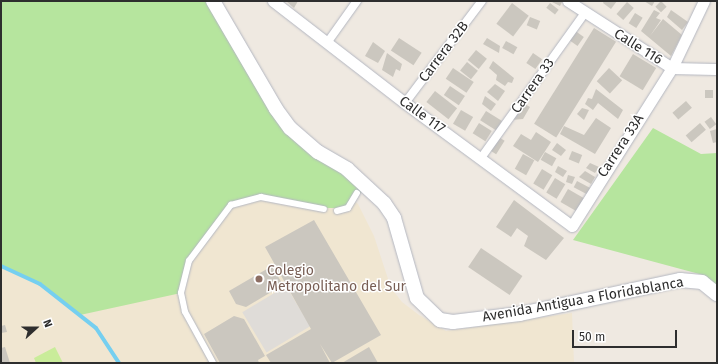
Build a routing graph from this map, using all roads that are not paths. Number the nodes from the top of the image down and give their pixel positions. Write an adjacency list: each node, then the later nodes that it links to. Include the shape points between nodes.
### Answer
1 (213, 1): 17 (street, Avenida Antigua a Floridablanca, via 276,109 290,128 318,152 362,181 384,203 394,218 416,298 440,320 454,322 520,314 680,280 702,282)
2 (273, 1): 8 (street, Calle 117)
3 (357, 1): 8 (street)
4 (482, 1): 11 (street, Carrera 32B)
5 (568, 1): 7 (street, Calle 116)
6 (704, 1): 9 (street)
7 (584, 14): 9 (street, Calle 116); 12 (street, Carrera 33)
8 (327, 43): 11 (street, Calle 117)
9 (672, 68): 10 (street, Calle 116); 16 (street, Carrera 33A)
10 (717, 69)
11 (405, 103): 12 (street, Calle 117)
12 (481, 158): 16 (street, Calle 117)
13 (357, 193): 15 (lane, via 348,208)
14 (324, 209): 18 (lane, via 260,197 231,205 192,256 181,293 182,299 185,312)
15 (337, 211)
16 (572, 226)
17 (717, 294)
18 (213, 363)

